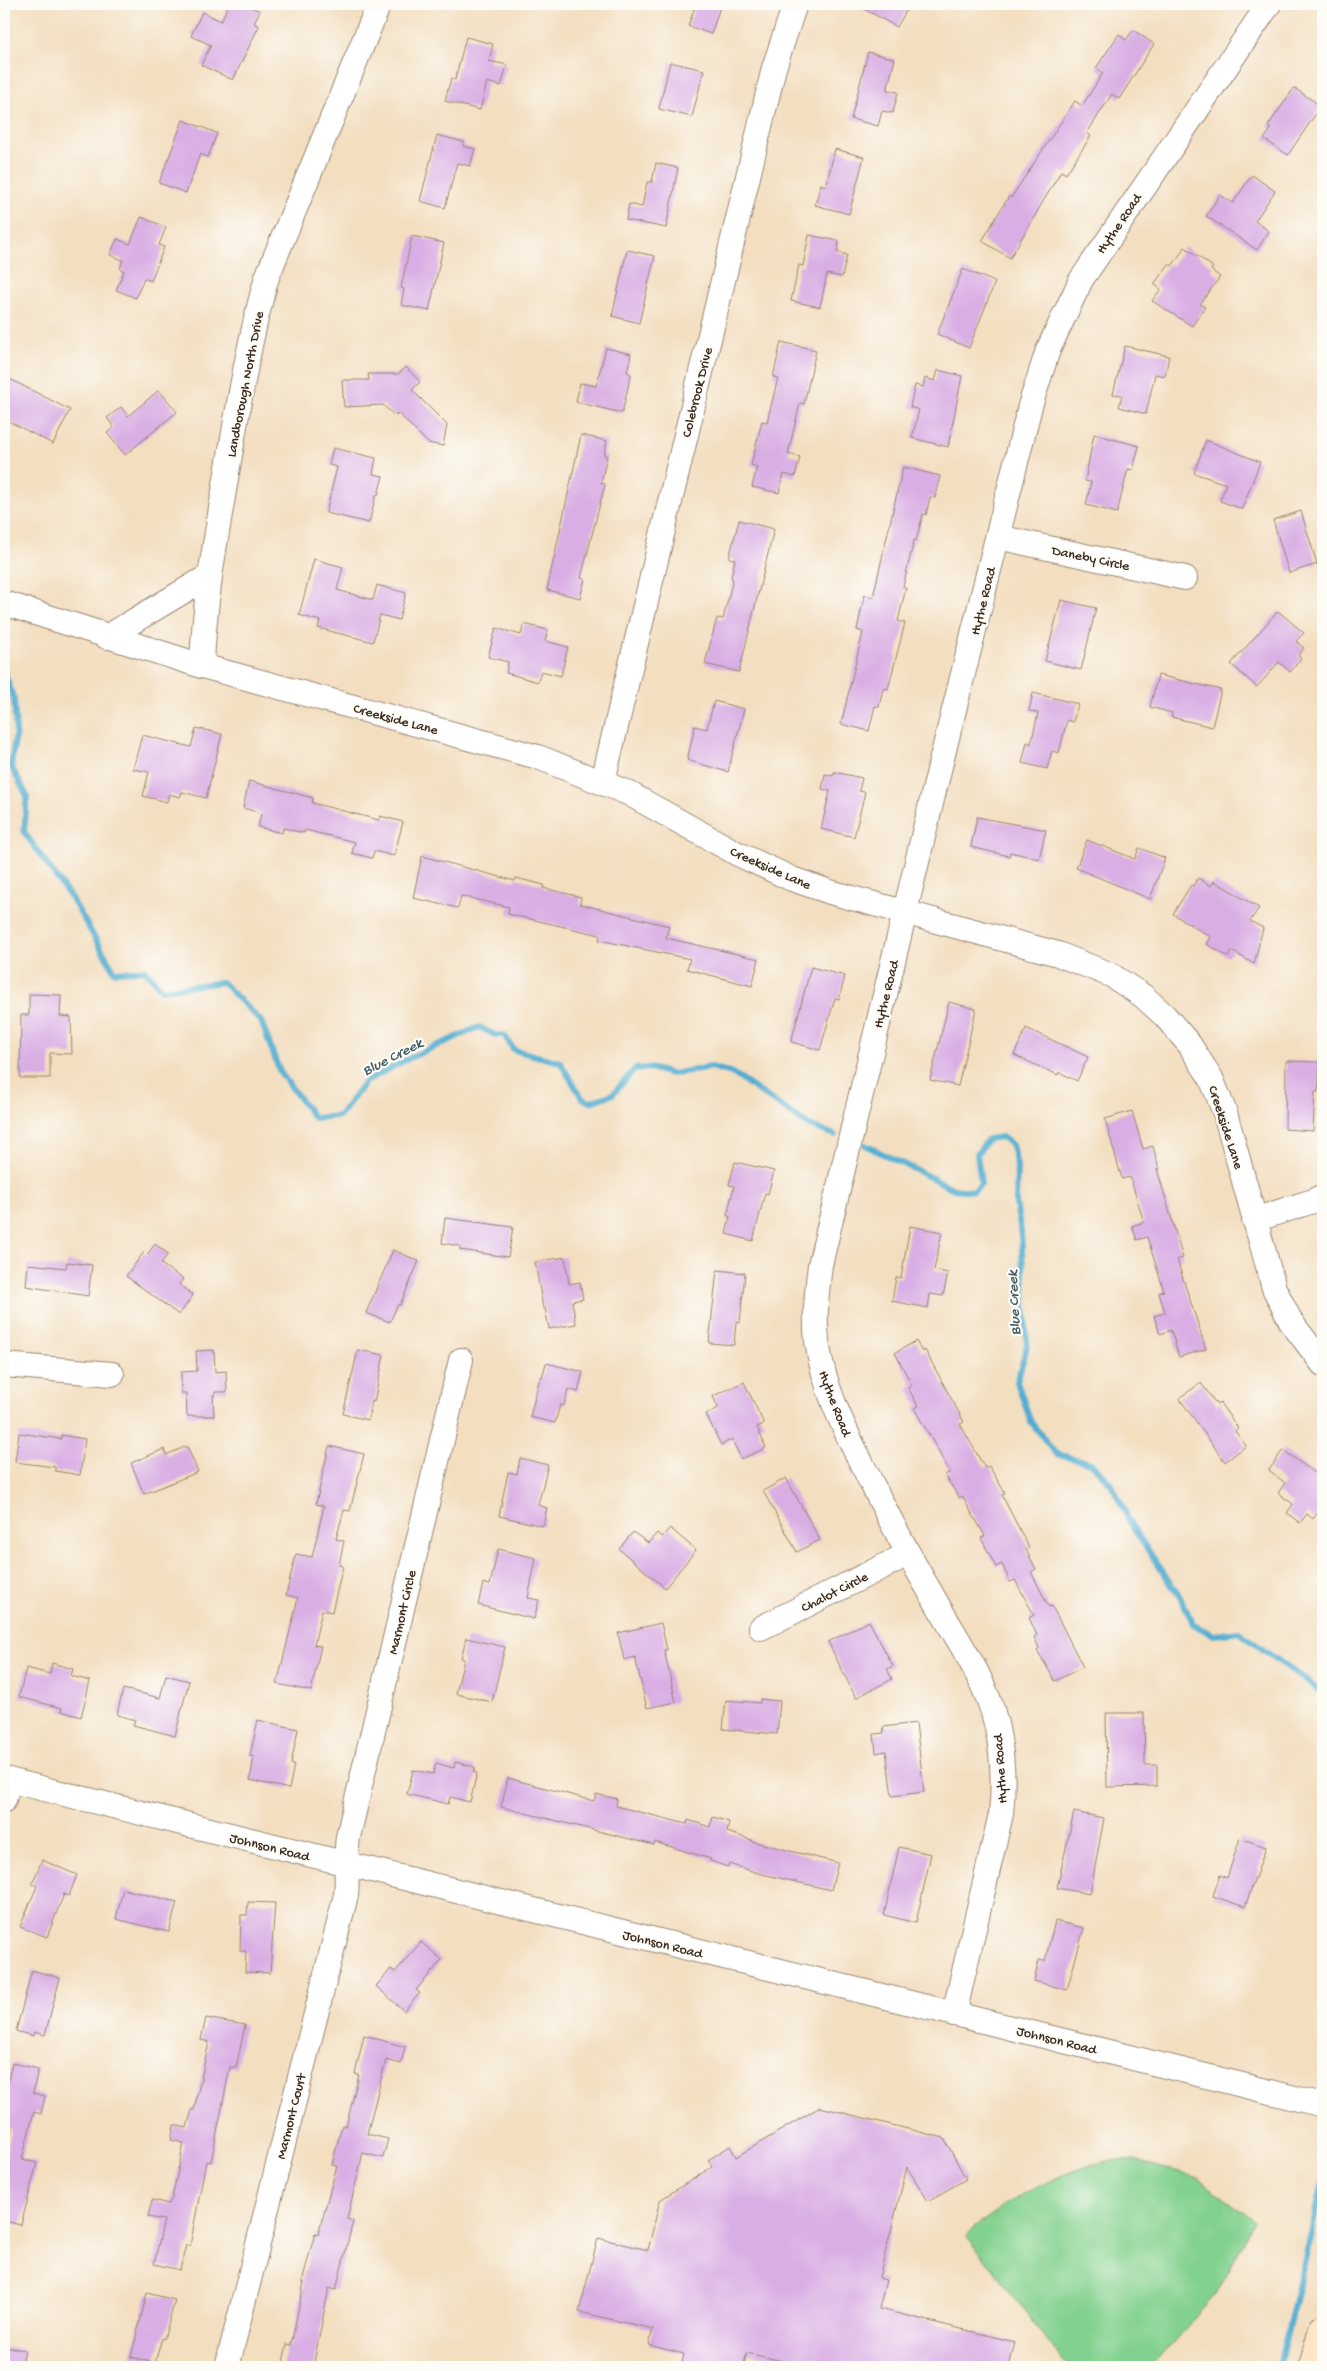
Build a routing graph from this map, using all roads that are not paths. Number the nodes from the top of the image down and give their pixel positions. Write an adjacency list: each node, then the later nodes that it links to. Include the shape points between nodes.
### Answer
1 (379, 4): 5 (street, Landborough North Drive, via 267,277 253,324)
2 (794, 4): 10 (street, Colebrook Drive, via 774,68)
3 (1269, 4): 4 (street, Hythe Road, via 1102,246 1072,297 1048,350 1036,387)
4 (998, 537): 6 (street, Daneby Circle); 11 (street, Hythe Road)
5 (209, 576): 8 (street); 9 (street, Landborough North Drive)
6 (1185, 578)
7 (4, 603): 8 (street, Creekside Lane)
8 (107, 637): 9 (street, Creekside Lane)
9 (202, 666): 10 (street, Creekside Lane, via 518,751)
10 (603, 781): 11 (street, Creekside Lane, via 774,871)
11 (905, 912): 13 (street, Creekside Lane, via 1084,962 1111,975 1151,1003 1184,1037 1215,1086); 18 (street, Hythe Road, via 825,1241 816,1315 822,1365 837,1412)
12 (1323, 1196): 13 (street)
13 (1254, 1220): 15 (street, Creekside Lane, via 1268,1269 1286,1314)
14 (461, 1360): 21 (street, Marmont Circle, via 348,1838)
15 (1323, 1364)
16 (4, 1365): 17 (street)
17 (112, 1374)
18 (908, 1554): 19 (street, Chalot Circle); 22 (street, Hythe Road, via 978,1674 990,1705 1001,1755 1002,1804 998,1833)
19 (761, 1628)
20 (5, 1786): 21 (street, Johnson Road)
21 (345, 1864): 22 (street, Johnson Road); 25 (street, Marmont Court, via 346,1895)
22 (954, 2014): 23 (street, Johnson Road)
23 (1323, 2105)
24 (1323, 2329): 26 (main road)
25 (227, 2367)
26 (1313, 2367)

